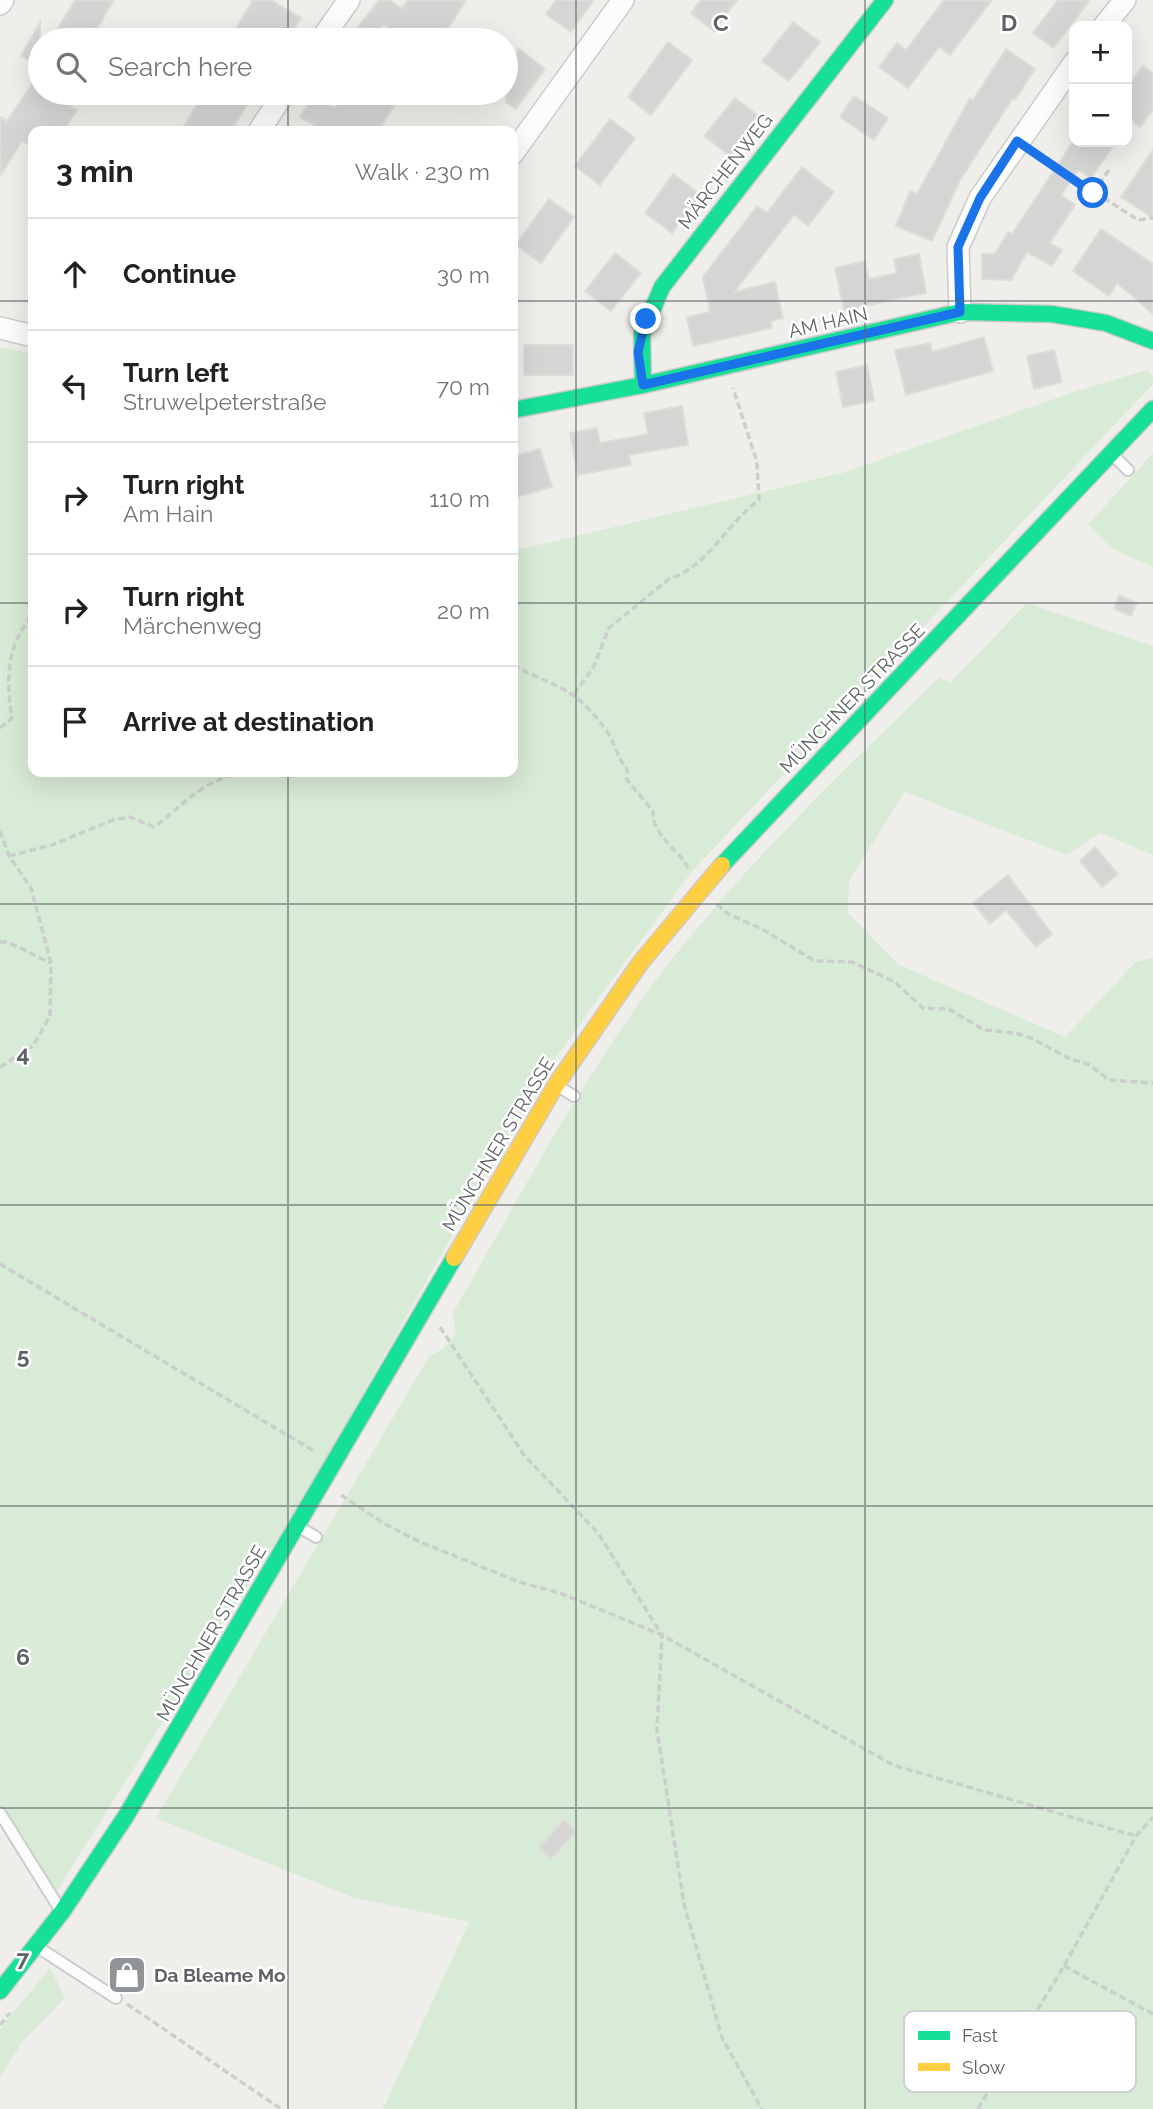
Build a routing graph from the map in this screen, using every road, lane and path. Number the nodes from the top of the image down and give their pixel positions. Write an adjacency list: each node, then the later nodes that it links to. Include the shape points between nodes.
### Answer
1 (349, 0): 6 (street)
2 (623, 0): 11 (street)
3 (885, 0): 20 (main road, MÄRCHENWEG, via 662,287 646,319 638,352)
4 (1125, 0): 5 (street)
5 (1108, 21)
6 (329, 28)
7 (1069, 70): 10 (street)
8 (276, 105): 9 (street)
9 (262, 126)
10 (1017, 141): 13 (path); 15 (street, via 980,198 958,247)
11 (518, 146)
12 (1111, 167): 13 (path)
13 (1093, 193): 14 (path, via 1138,220)
14 (1153, 218)
15 (960, 312): 18 (main road, AM HAIN, via 1052,314 1106,323); 19 (main road, AM HAIN)
16 (0, 328): 17 (street)
17 (28, 335)
18 (1153, 341)
19 (728, 366): 20 (main road, AM HAIN); 27 (path, via 757,462 759,500 706,554 609,628 593,668)
20 (643, 385): 21 (main road, AM HAIN)
21 (518, 409)
22 (1149, 414): 23 (main road, MÜNCHNER STRASSE)
23 (1112, 454): 24 (lane); 32 (main road, MÜNCHNER STRASSE)
24 (1128, 470)
25 (28, 624): 28 (path, via 13,647 8,689 12,718)
26 (518, 667): 27 (path)
27 (574, 694): 32 (path, via 608,734 627,769 627,780 653,811 666,844 685,860)
28 (0, 728)
29 (226, 777): 31 (path, via 201,788 154,827 130,817 113,820 52,845)
30 (0, 831): 31 (path)
31 (9, 856): 34 (path, via 31,888)
32 (699, 890): 36 (path, via 728,914 815,961 852,962 895,982 923,1008 949,1009 984,1030 1031,1038 1090,1065 1109,1080); 37 (main road, MÜNCHNER STRASSE)
33 (0, 942): 34 (path, via 14,944)
34 (51, 964): 35 (path, via 50,1016 33,1046)
35 (0, 1067)
36 (1153, 1083)
37 (556, 1085): 38 (lane); 47 (main road, MÜNCHNER STRASSE)
38 (574, 1096)
39 (0, 1264): 43 (path)
40 (439, 1326): 42 (path)
41 (443, 1332): 49 (path, via 524,1455 598,1533)
42 (432, 1337)
43 (323, 1456)
44 (348, 1484): 45 (path)
45 (341, 1495): 46 (path); 49 (path, via 418,1541)
46 (335, 1506)
47 (297, 1526): 48 (lane); 53 (main road, MÜNCHNER STRASSE, via 134,1804)
48 (316, 1537)
49 (662, 1635): 52 (path, via 893,1765); 64 (path, via 657,1730 684,1904 722,2038)
50 (0, 1812): 53 (lane)
51 (1153, 1817): 52 (path)
52 (1136, 1836): 55 (path)
53 (62, 1912): 54 (main road, MÜNCHNER STRASSE)
54 (36, 1946): 56 (main road, MÜNCHNER STRASSE); 57 (lane)
55 (1064, 1966): 59 (path); 60 (path)
56 (0, 1991)
57 (116, 1998): 63 (path)
58 (13, 2008): 61 (path)
59 (1037, 2011)
60 (1153, 2014)
61 (0, 2025)
62 (988, 2092): 65 (path)
63 (281, 2109)
64 (762, 2109)
65 (978, 2109)

